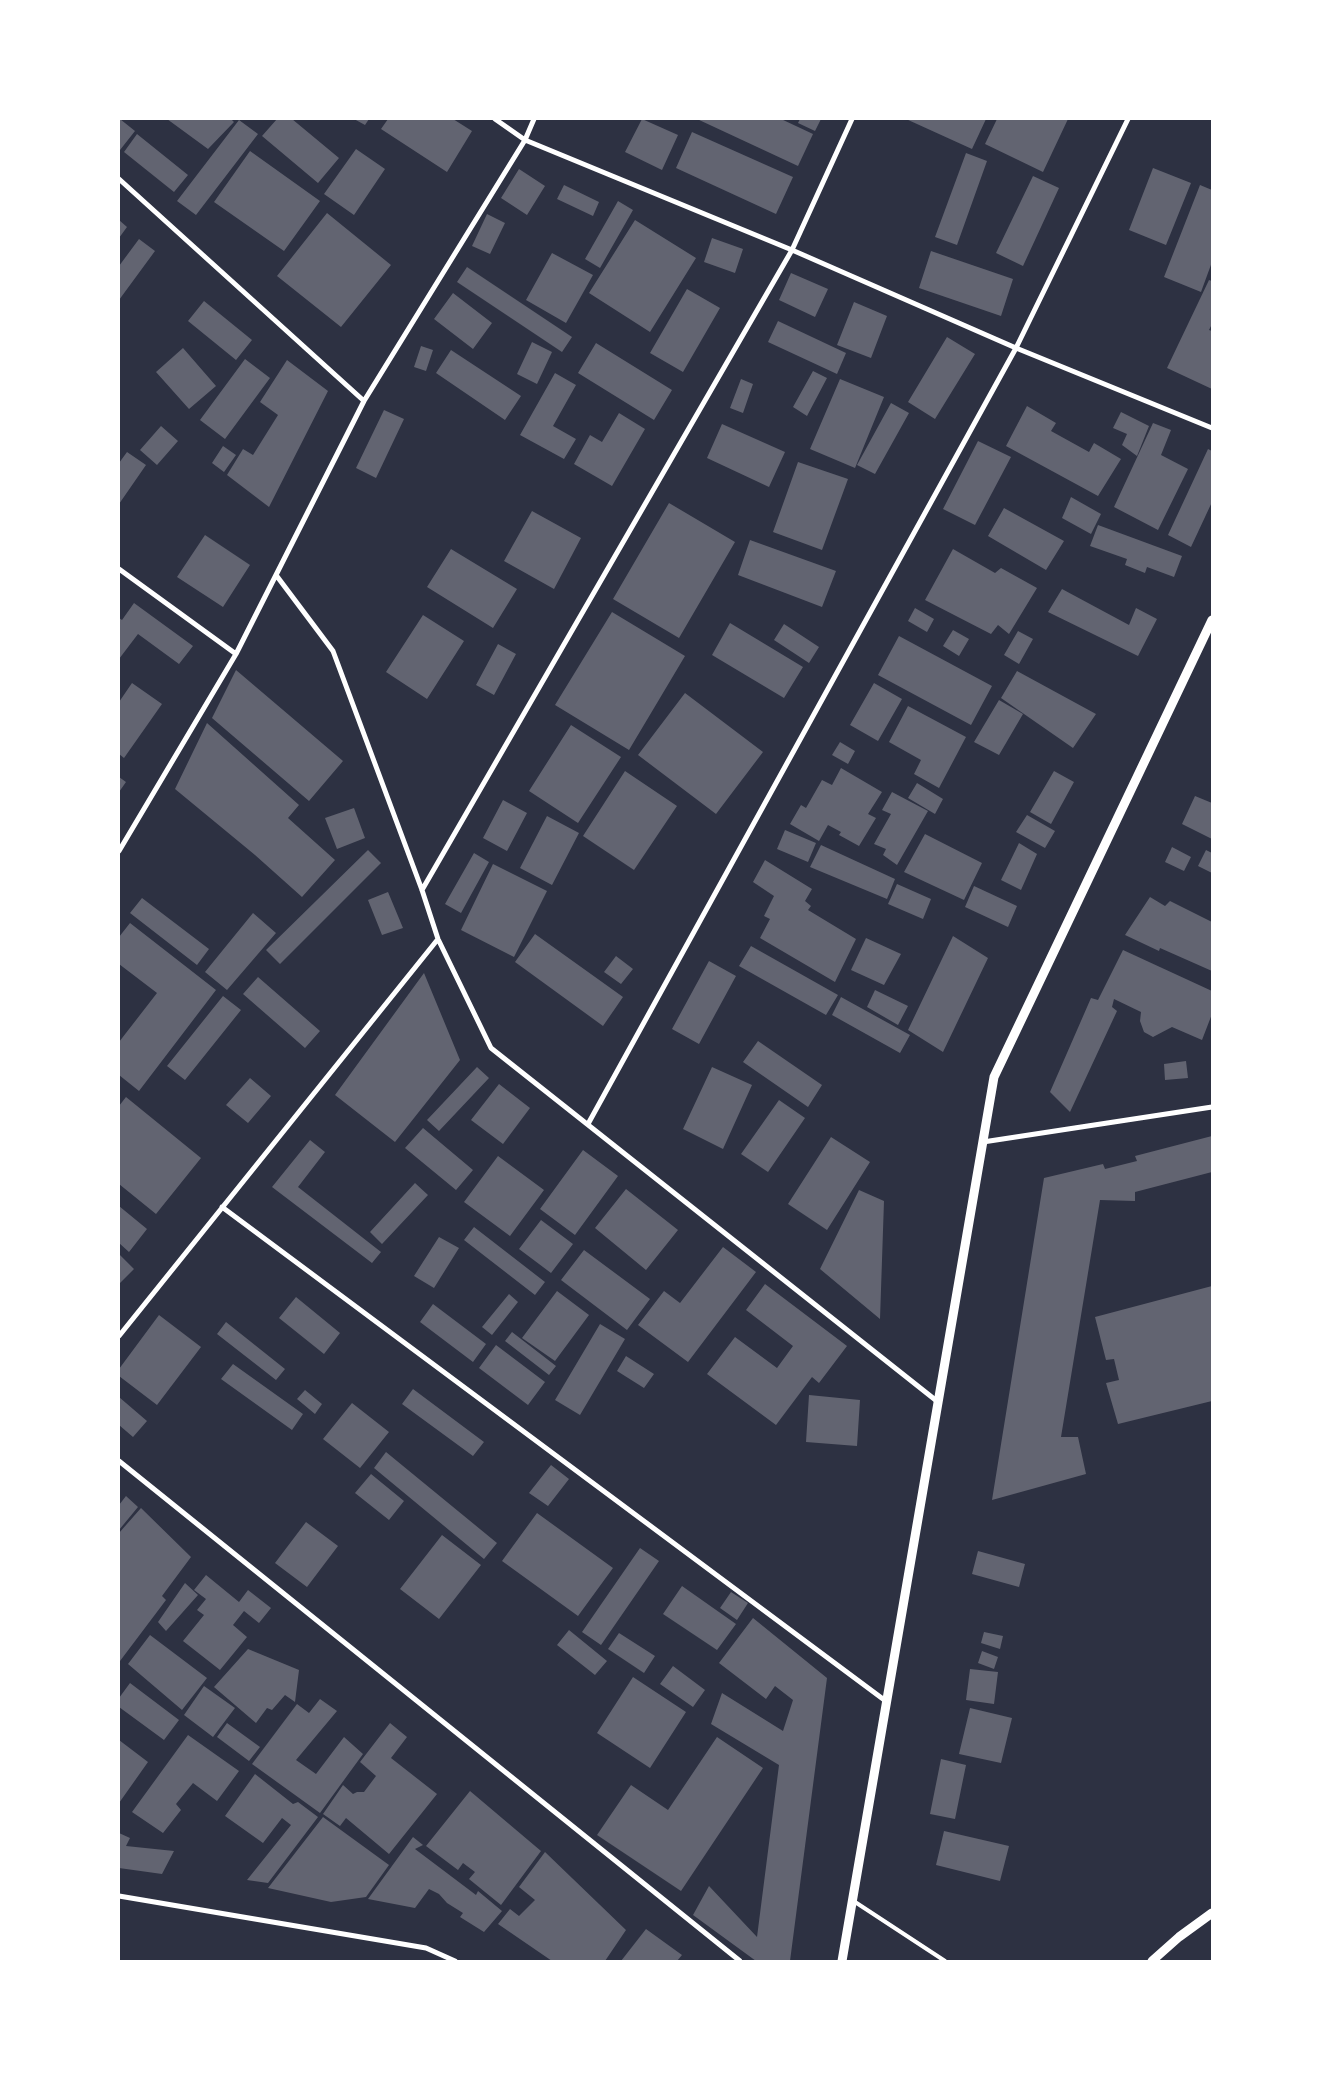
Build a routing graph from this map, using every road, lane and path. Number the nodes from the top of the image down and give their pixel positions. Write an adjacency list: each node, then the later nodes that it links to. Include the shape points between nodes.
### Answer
1 (495, 119): 5 (street)
2 (534, 119): 5 (street)
3 (852, 119): 7 (street)
4 (1128, 119): 8 (street)
5 (525, 140): 7 (street); 9 (street)
6 (119, 179): 9 (street)
7 (792, 250): 8 (street); 16 (street)
8 (1016, 348): 10 (street); 19 (street)
9 (364, 401): 12 (street)
10 (1212, 428)
11 (119, 569): 14 (street)
12 (276, 575): 14 (street); 16 (street, via 333,651)
13 (1212, 620): 20 (street, via 994,1077)
14 (236, 654): 15 (street)
15 (119, 851)
16 (422, 890): 17 (street)
17 (438, 939): 19 (street, via 491,1048); 21 (street)
18 (1212, 1108): 20 (street)
19 (588, 1124): 23 (street)
20 (983, 1142): 23 (street)
21 (222, 1207): 22 (street); 25 (street)
22 (119, 1336)
23 (938, 1402): 25 (street)
24 (119, 1461): 30 (street)
25 (887, 1702): 27 (street)
26 (119, 1896): 29 (street, via 426,1948)
27 (852, 1900): 31 (street); 32 (lane)
28 (1212, 1913): 33 (street)
29 (455, 1961)
30 (740, 1961)
31 (842, 1961)
32 (945, 1961)
33 (1152, 1961)

